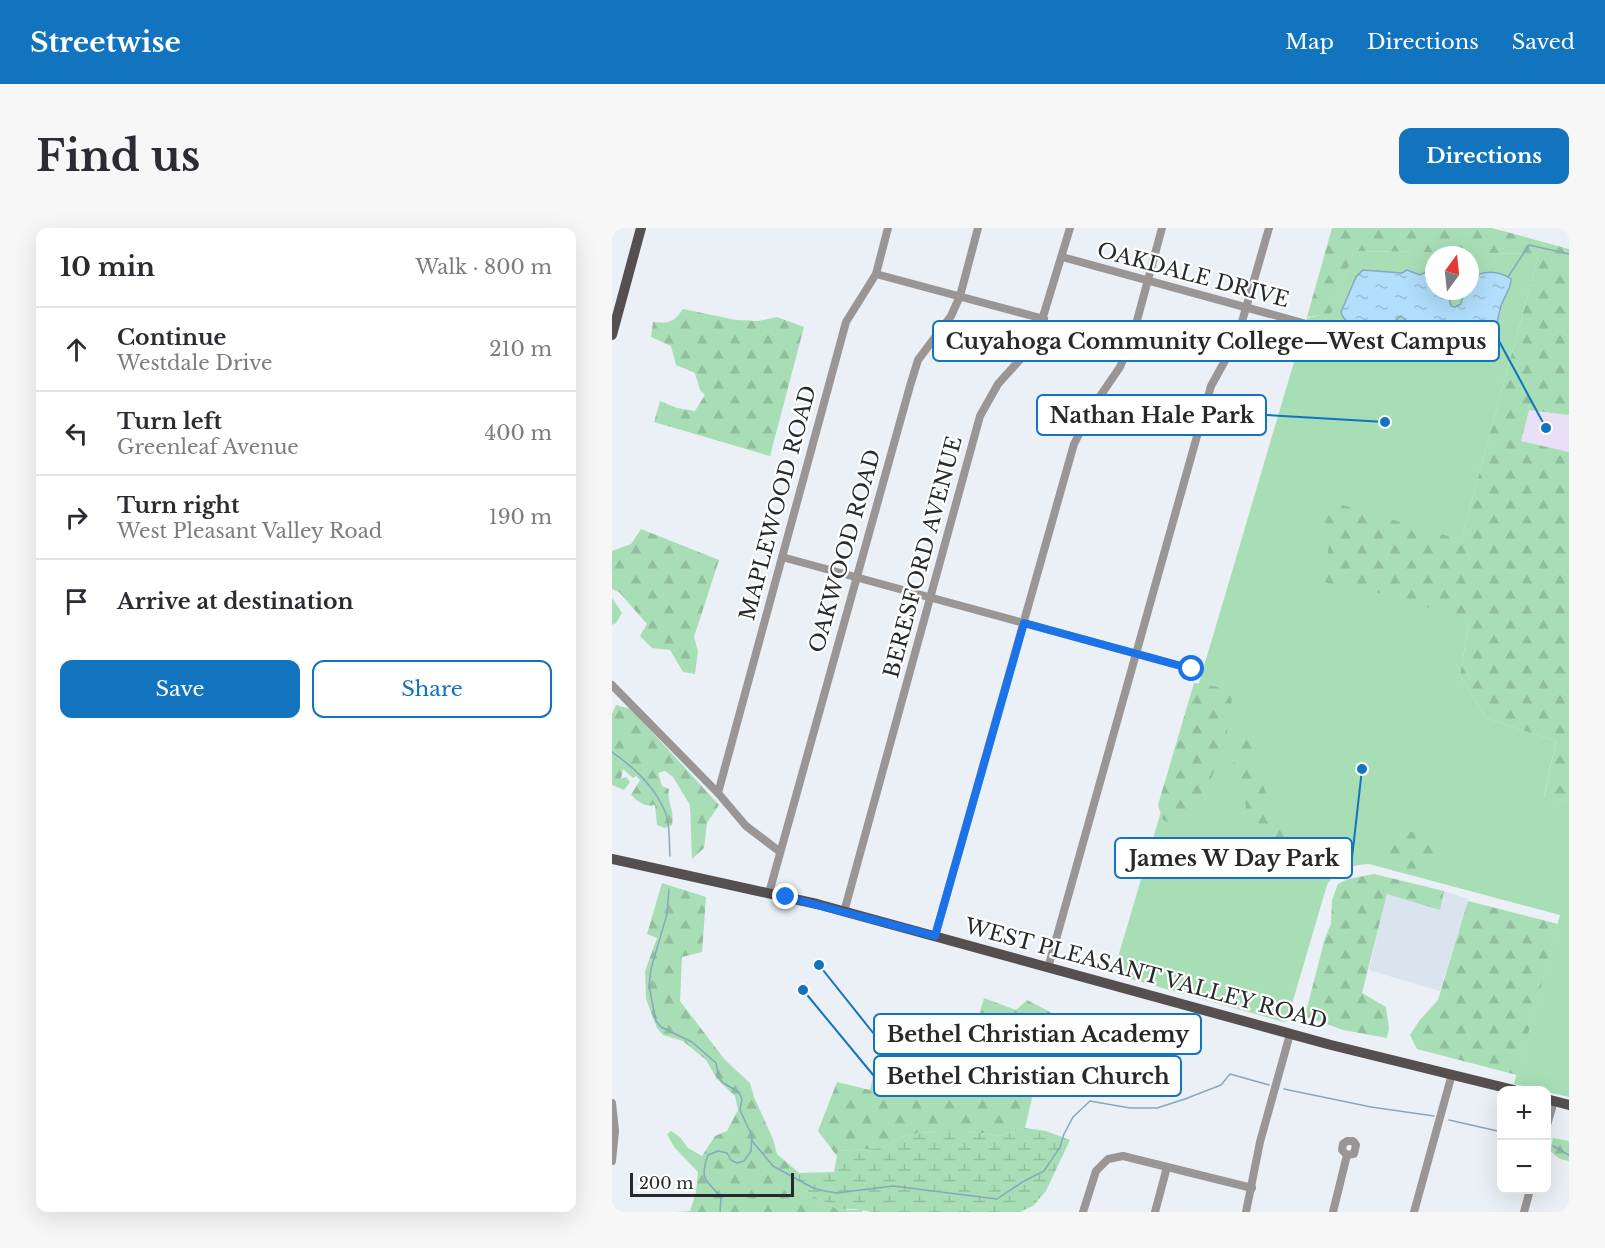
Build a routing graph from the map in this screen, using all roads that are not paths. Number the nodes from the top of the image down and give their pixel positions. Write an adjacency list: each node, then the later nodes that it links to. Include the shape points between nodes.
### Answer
1 (642, 228): 14 (main road)
2 (888, 228): 8 (street, MAPLEWOOD ROAD)
3 (978, 228): 10 (street, OAKWOOD ROAD)
4 (1070, 228): 7 (street, BERESFORD AVENUE)
5 (1162, 228): 9 (street)
6 (1269, 228): 11 (street)
7 (1062, 257): 9 (street, OAKDALE DRIVE); 12 (street, BERESFORD AVENUE)
8 (876, 274): 10 (street); 15 (street, MAPLEWOOD ROAD, via 846,322)
9 (1147, 282): 11 (street, OAKDALE DRIVE); 18 (street, via 1120,368 1094,405 1074,444)
10 (960, 296): 12 (street); 16 (street, OAKWOOD ROAD, via 951,316 918,360)
11 (1246, 307): 13 (street, OAKDALE DRIVE, via 1303,323); 19 (street, via 1237,339 1211,386)
12 (1044, 319): 17 (street, BERESFORD AVENUE, via 1035,343 999,384 980,416)
13 (1310, 333)
14 (612, 336)
15 (782, 557): 16 (street); 22 (street, MAPLEWOOD ROAD)
16 (856, 579): 17 (street); 23 (street, OAKWOOD ROAD)
17 (931, 598): 18 (street); 26 (street, BERESFORD AVENUE)
18 (1024, 623): 19 (street); 27 (street)
19 (1137, 653): 20 (street); 28 (street)
20 (1192, 669)
21 (612, 685): 22 (street)
22 (717, 793): 23 (street, via 746,826)
23 (779, 851): 25 (street, OAKWOOD ROAD)
24 (612, 859): 25 (main road, WEST PLEASANT VALLEY ROAD)
25 (769, 893): 26 (main road, WEST PLEASANT VALLEY ROAD)
26 (844, 912): 27 (main road, WEST PLEASANT VALLEY ROAD)
27 (935, 936): 28 (main road, WEST PLEASANT VALLEY ROAD)
28 (1048, 968): 29 (main road, WEST PLEASANT VALLEY ROAD)
29 (1290, 1034): 30 (main road, WEST PLEASANT VALLEY ROAD); 38 (street, via 1260,1142)
30 (1452, 1074): 31 (main road, WEST PLEASANT VALLEY ROAD); 44 (street)
31 (1498, 1086)
32 (1551, 1100): 34 (main road)
33 (612, 1103): 36 (street)
34 (1569, 1105)
35 (1347, 1155): 43 (street)
36 (612, 1161)
37 (1167, 1167): 38 (street); 40 (street, via 1123,1155 1108,1159 1096,1171); 41 (street)
38 (1252, 1188): 42 (street)
39 (1529, 1194): 45 (street)
40 (1083, 1212)
41 (1155, 1212)
42 (1246, 1212)
43 (1333, 1212)
44 (1414, 1212)
45 (1524, 1212)

